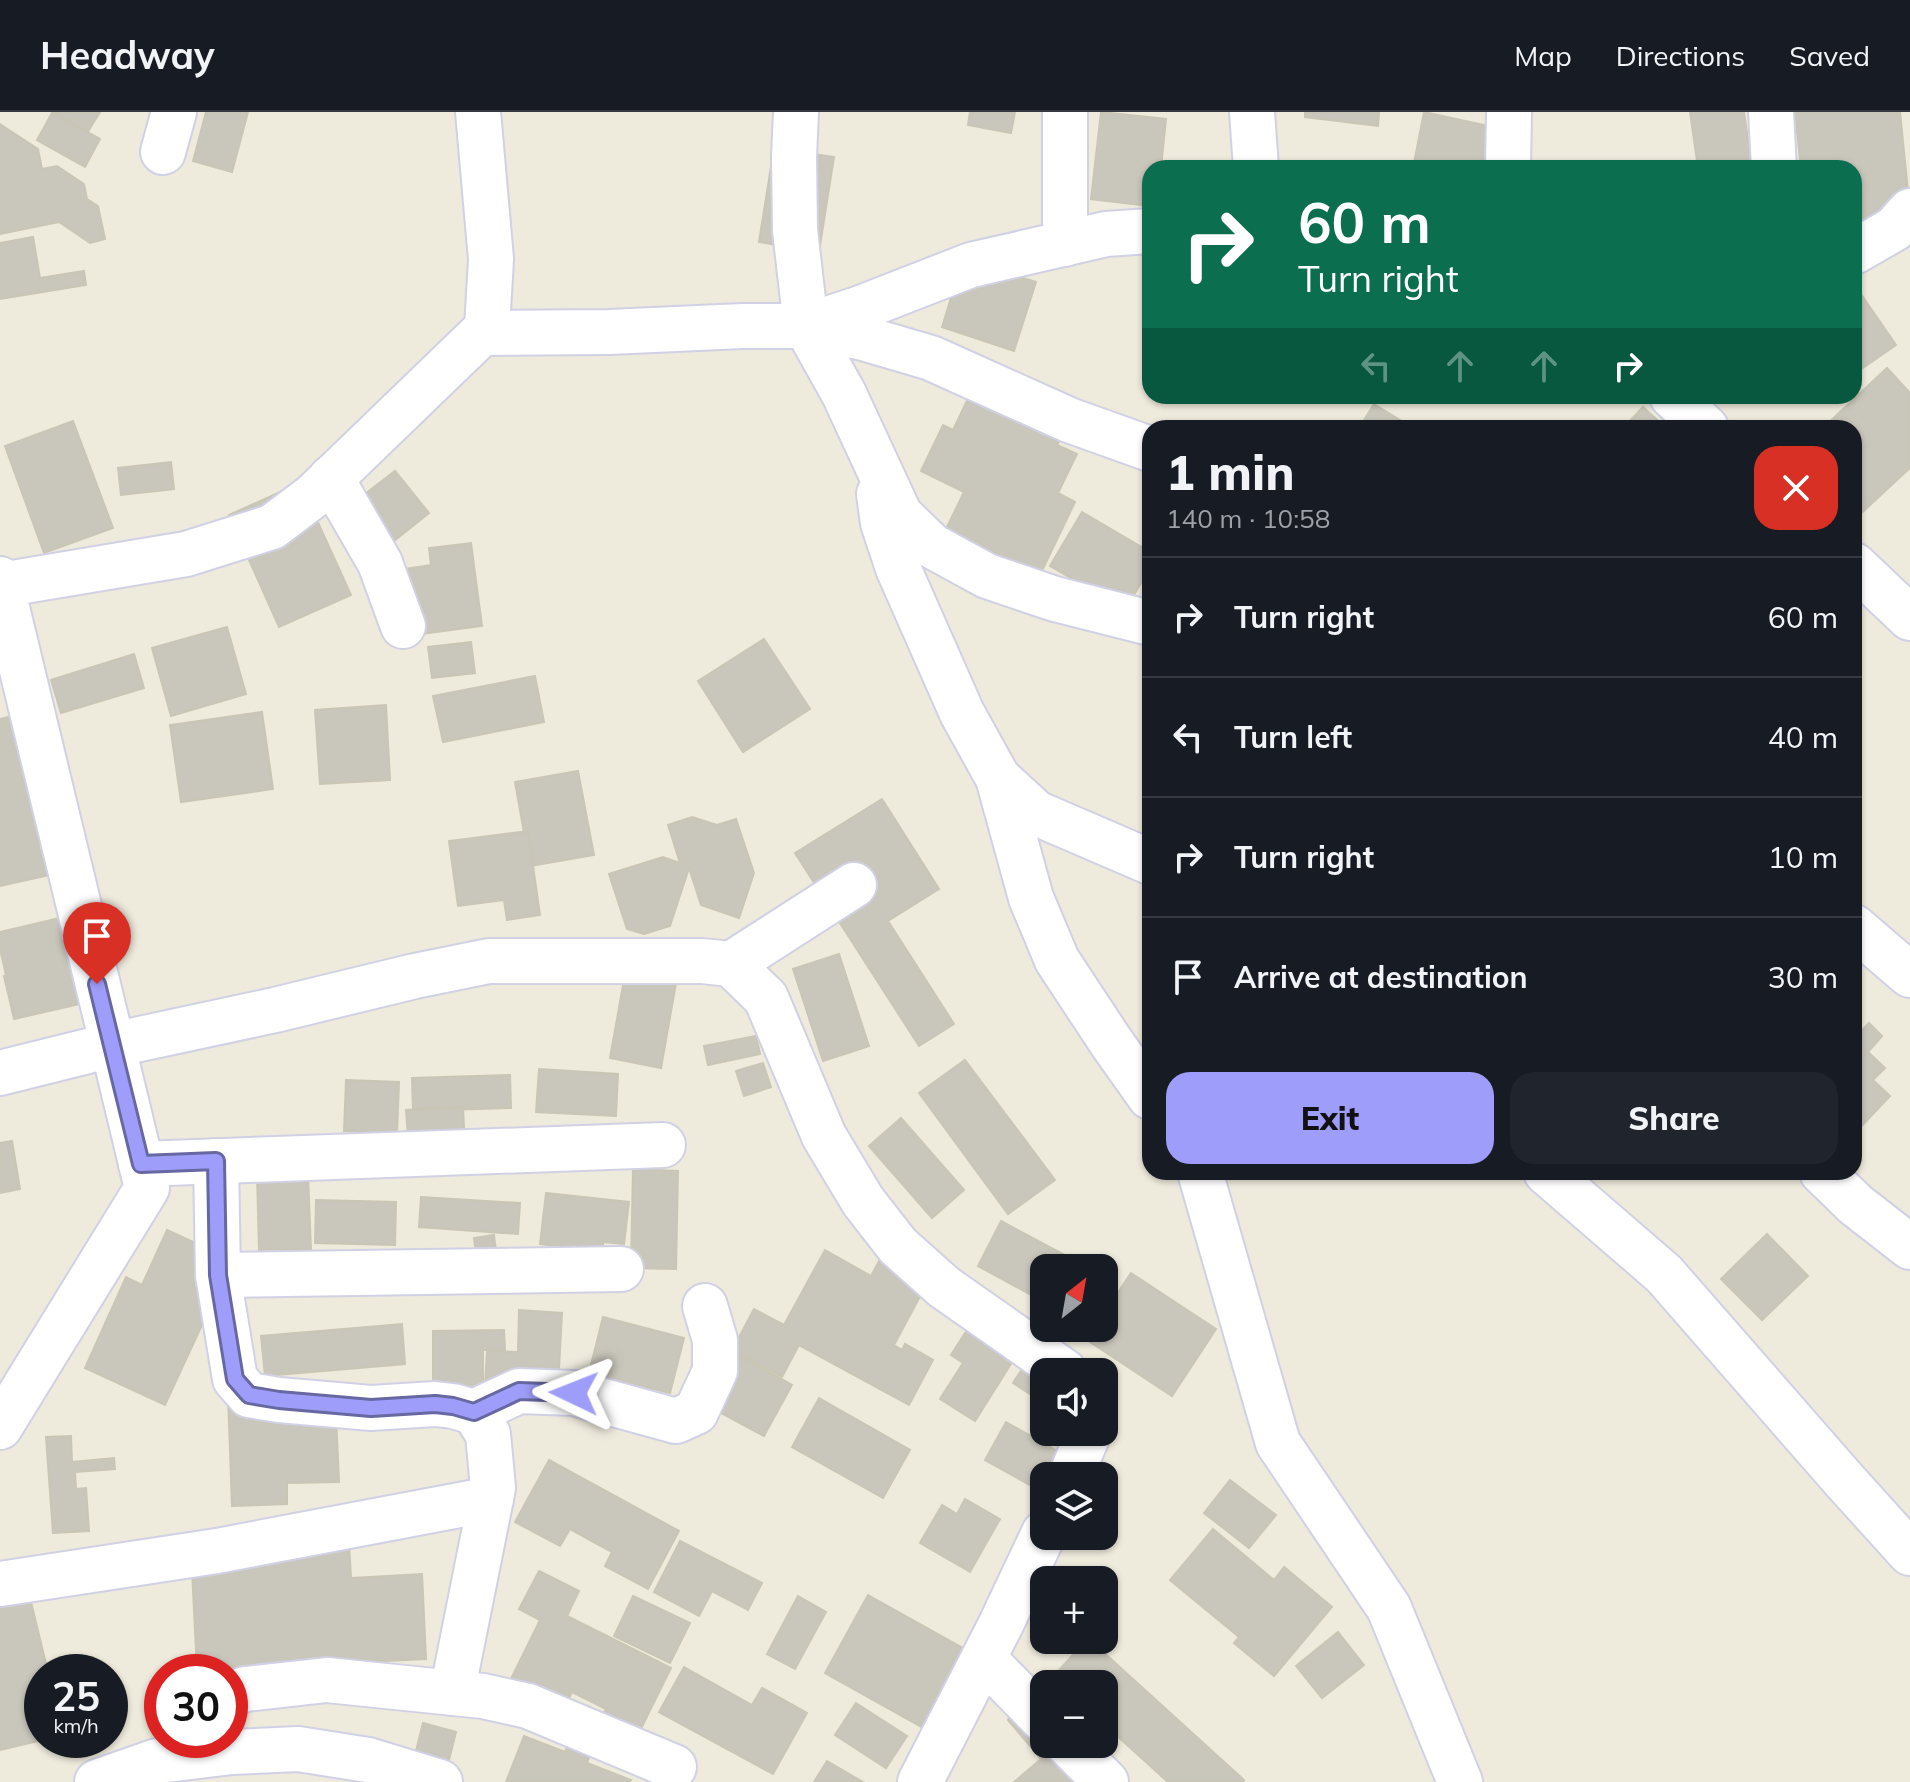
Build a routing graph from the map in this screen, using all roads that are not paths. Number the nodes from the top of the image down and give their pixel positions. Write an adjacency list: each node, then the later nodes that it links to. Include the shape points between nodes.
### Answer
1 (478, 112): 15 (street, via 491,259 487,328)
2 (796, 112): 14 (street, via 795,230)
3 (1065, 112): 12 (street)
4 (1252, 112): 7 (street)
5 (1509, 112): 8 (street)
6 (1771, 112): 9 (street)
7 (1255, 160)
8 (1508, 160)
9 (1774, 160)
10 (1910, 211): 13 (street, via 1894,229)
11 (1142, 232): 12 (street)
12 (1065, 244): 14 (street, via 971,265)
13 (1862, 247)
14 (806, 326): 15 (street); 18 (street, via 931,358 1069,420); 19 (street)
15 (482, 333): 20 (street)
16 (1680, 404): 17 (street)
17 (1698, 420)
18 (1142, 446)
19 (873, 454): 24 (street, via 900,515 932,546 987,576); 26 (street, via 883,523 898,568 962,713)
20 (331, 478): 22 (street, via 272,527 186,554); 25 (street, via 380,563)
21 (1862, 573): 23 (street)
22 (0, 583): 32 (street)
23 (1910, 618)
24 (1142, 621)
25 (403, 626)
26 (998, 778): 27 (street, via 1036,813); 34 (street, via 1031,898 1057,960)
27 (1142, 859)
28 (854, 885): 30 (street)
29 (1862, 934): 31 (street)
30 (731, 964): 32 (street, via 489,961); 45 (street, via 766,998 824,1136 898,1246 944,1287)
31 (1910, 975)
32 (112, 1045): 33 (street); 37 (street)
33 (0, 1073)
34 (1142, 1086)
35 (663, 1145): 36 (street)
36 (216, 1161): 37 (street); 43 (street)
37 (141, 1164): 47 (street, via 147,1188)
38 (1202, 1180): 66 (street, via 1278,1443 1389,1608)
39 (1555, 1180): 50 (street, via 1664,1274)
40 (1830, 1180): 41 (street)
41 (1910, 1247)
42 (621, 1269): 43 (street)
43 (218, 1275): 46 (street, via 235,1379 249,1395 371,1408 435,1404)
44 (705, 1306): 46 (street, via 715,1340 715,1371 696,1412 676,1421 574,1393 519,1391)
45 (1045, 1358)
46 (474, 1412): 48 (street, via 488,1434)
47 (0, 1427)
48 (491, 1499): 51 (street, via 217,1551); 54 (street)
49 (1036, 1550): 52 (street)
50 (1910, 1553)
51 (0, 1584)
52 (984, 1659): 55 (street); 64 (street)
53 (248, 1689): 54 (street, via 327,1680)
54 (452, 1693): 61 (street, via 528,1706)
55 (1030, 1706)
56 (248, 1751): 63 (street, via 298,1749 368,1760)
57 (144, 1757): 62 (street)
58 (154, 1758): 59 (street)
59 (182, 1758)
60 (1082, 1758): 65 (street)
61 (674, 1767)
62 (97, 1782)
63 (440, 1782)
64 (920, 1782)
65 (1106, 1782)
66 (1460, 1782)

